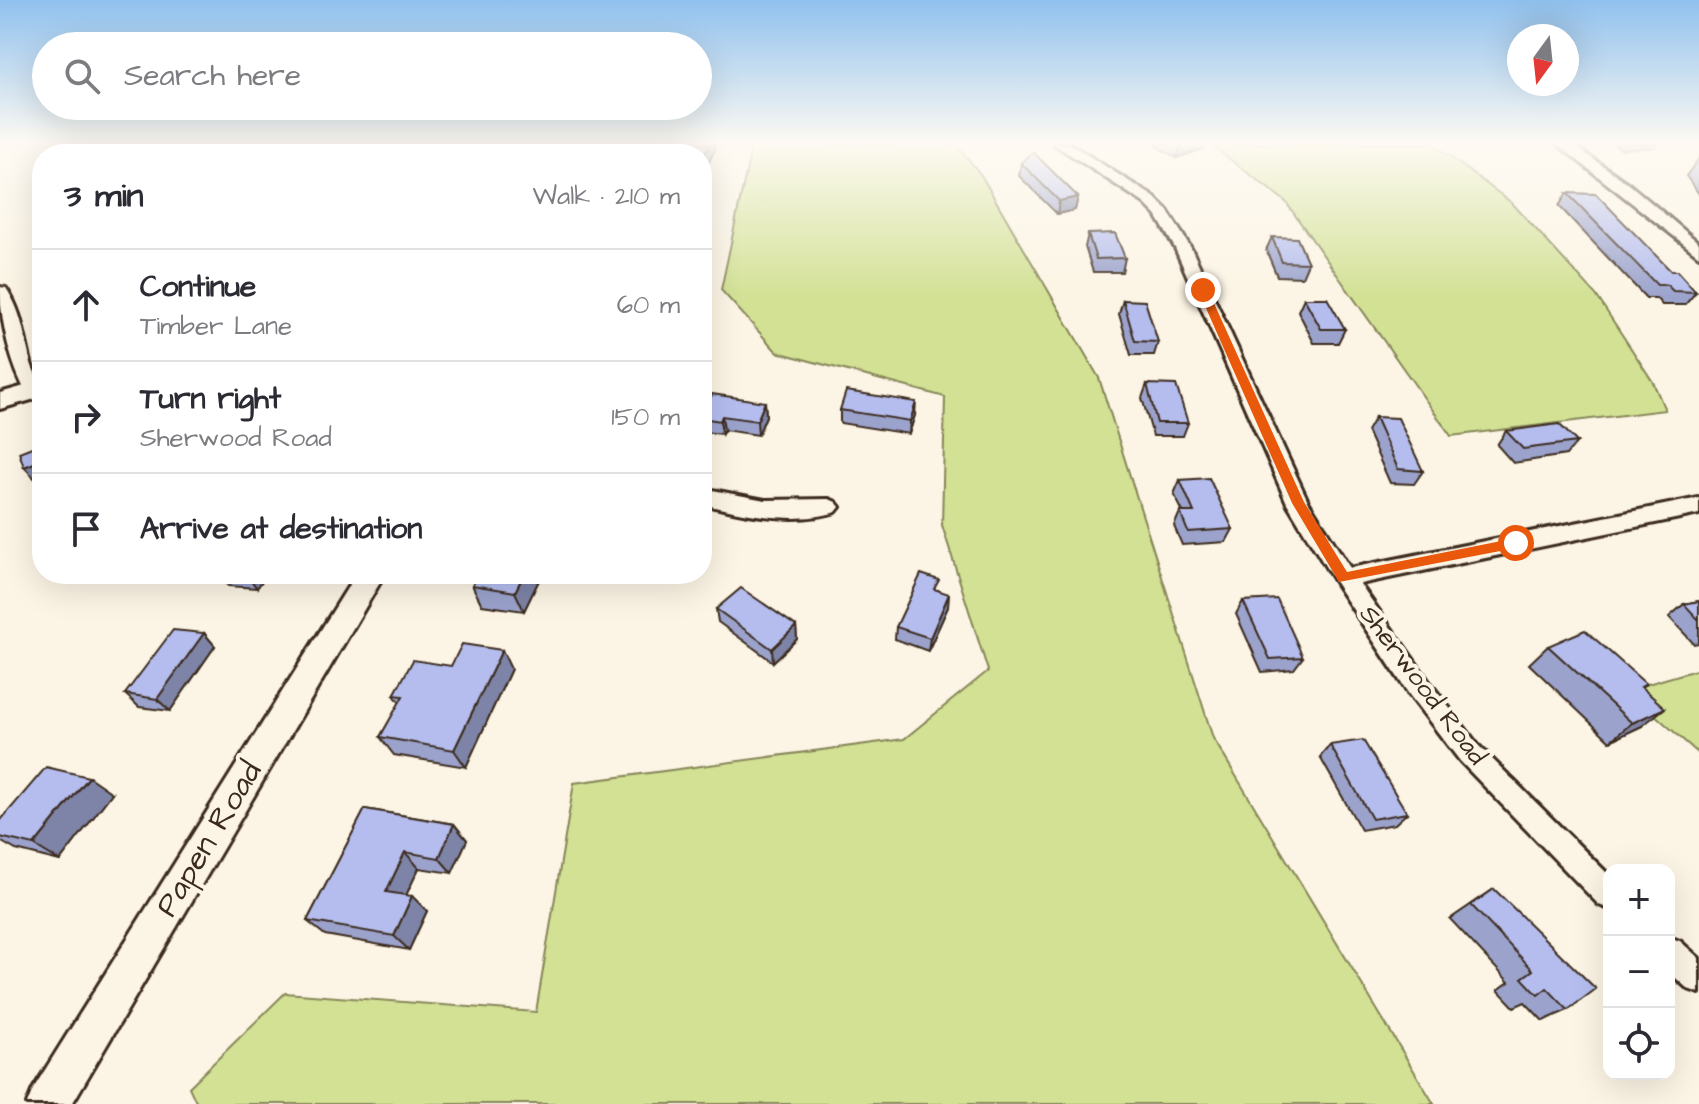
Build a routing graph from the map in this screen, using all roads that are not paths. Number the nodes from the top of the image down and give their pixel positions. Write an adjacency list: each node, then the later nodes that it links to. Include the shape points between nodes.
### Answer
1 (1142, 196): 11 (street, Sherwood Road, via 1162,213 1183,248 1298,503)
2 (1634, 196): 3 (street)
3 (1699, 251)
4 (0, 292): 5 (street, via 13,310 24,375)
5 (32, 384)
6 (32, 392): 7 (street)
7 (0, 401)
8 (712, 498): 10 (street, via 756,508)
9 (1699, 506): 11 (street)
10 (829, 507)
11 (1344, 578): 13 (street, Sherwood Road, via 1469,753)
12 (365, 584): 16 (street, Papen Road)
13 (1603, 889)
14 (1675, 957): 15 (street)
15 (1699, 978)
16 (48, 1104)

